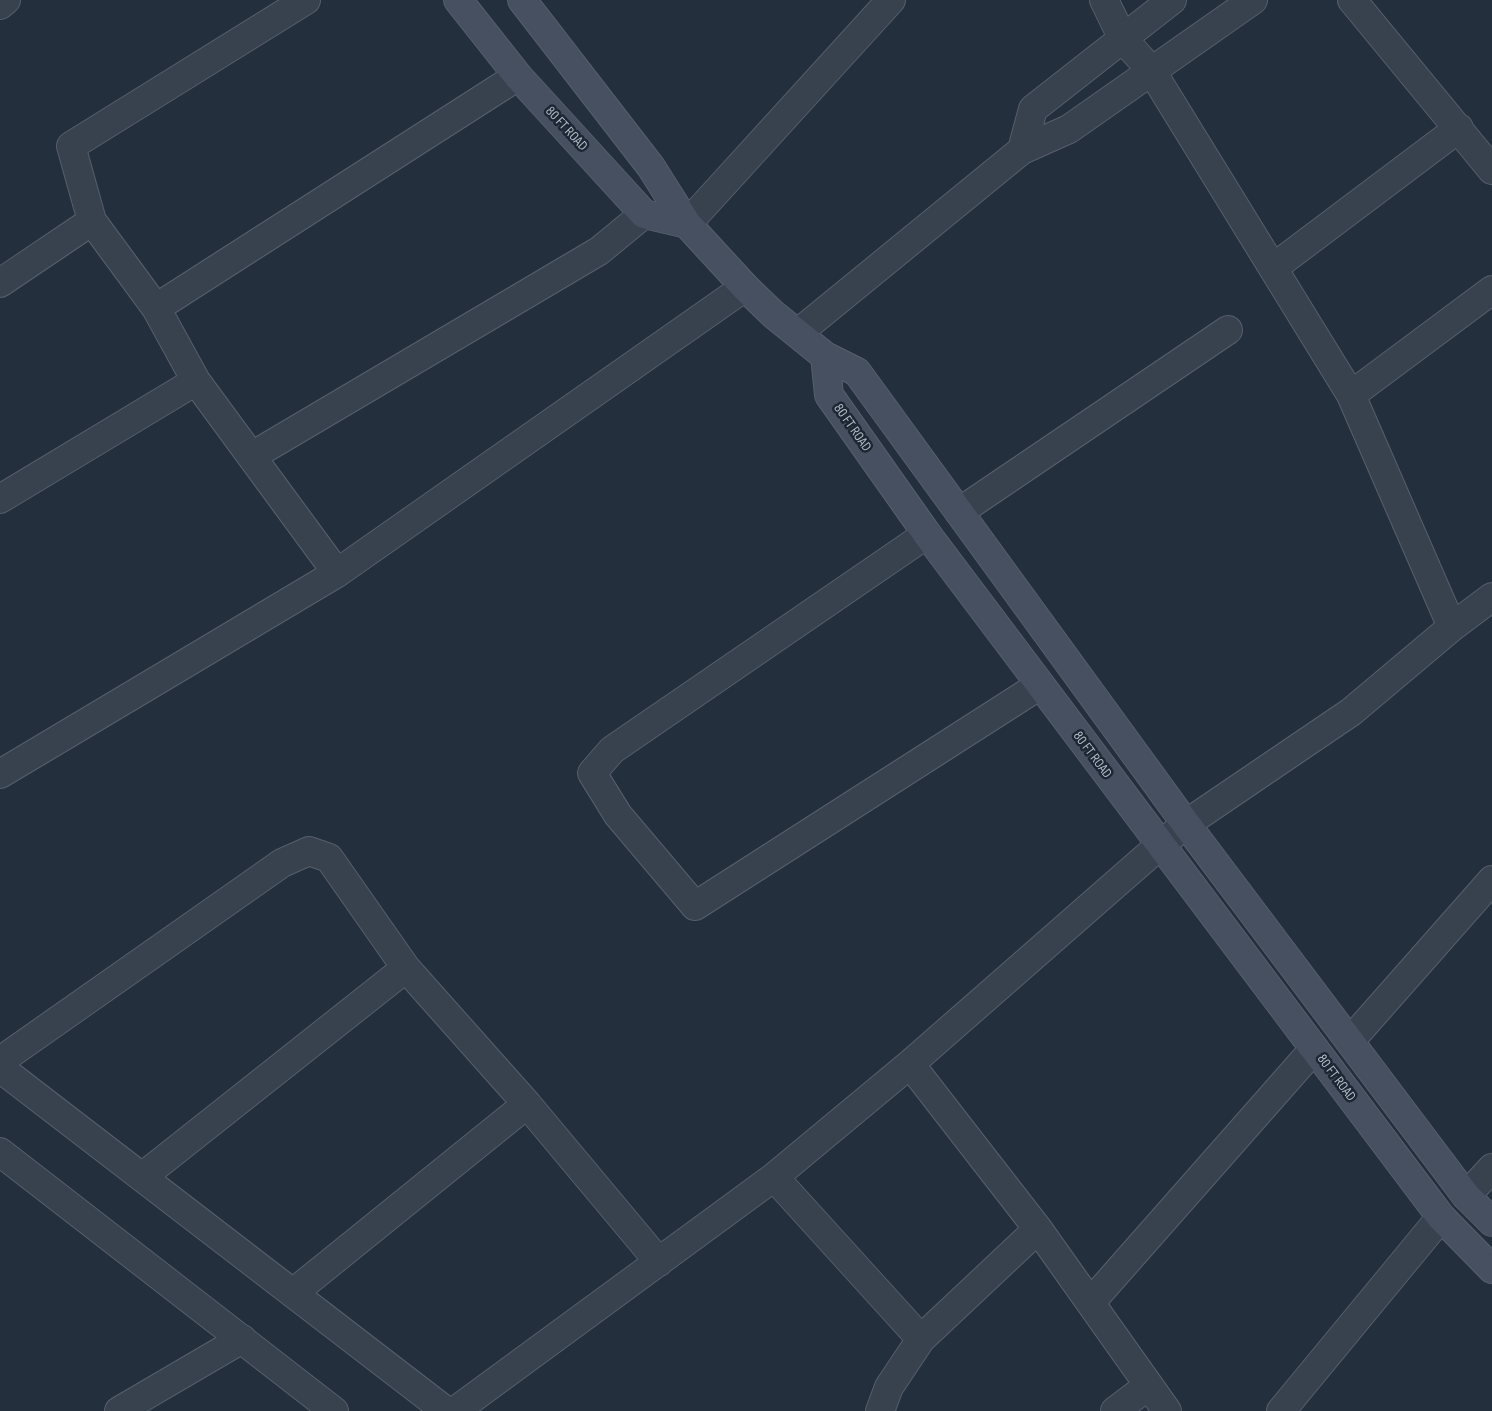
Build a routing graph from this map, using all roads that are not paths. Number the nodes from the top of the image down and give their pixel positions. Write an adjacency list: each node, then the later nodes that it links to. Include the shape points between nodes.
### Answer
1 (6, 0): 10 (street)
2 (306, 0): 18 (street, via 71,146)
3 (458, 0): 13 (main road, 80 FT ROAD)
4 (522, 0): 19 (main road, via 651,167)
5 (891, 0): 19 (street)
6 (1104, 0): 11 (street)
7 (1172, 0): 11 (street)
8 (1253, 0): 12 (street)
9 (1352, 0): 14 (street)
10 (0, 5)
11 (1123, 39): 12 (street); 15 (street, via 1033,109)
12 (1150, 70): 15 (street, via 1068,128); 20 (street)
13 (518, 76): 17 (main road, 80 FT ROAD); 24 (street)
14 (1459, 128): 16 (street); 20 (street)
15 (1022, 150): 26 (street)
16 (1492, 170)
17 (644, 214): 19 (main road); 30 (street, via 599,251)
18 (92, 221): 21 (street); 24 (street)
19 (687, 224): 22 (main road)
20 (1273, 268): 29 (street)
21 (0, 283)
22 (745, 287): 26 (main road); 34 (street)
23 (1492, 290): 29 (street)
24 (156, 308): 28 (street)
25 (1228, 330): 32 (street)
26 (798, 333): 27 (main road)
27 (825, 356): 32 (main road, via 857,372); 33 (main road, 80 FT ROAD, via 829,395)
28 (196, 381): 30 (street); 31 (street)
29 (1352, 394): 36 (street)
30 (252, 456): 34 (street)
31 (0, 499)
32 (959, 512): 39 (main road)
33 (927, 534): 37 (main road, 80 FT ROAD); 37 (street, via 612,750 592,773 618,815 695,906)
34 (337, 573): 38 (street)
35 (1492, 597): 36 (street)
36 (1452, 627): 39 (street, via 1351,712)
37 (1040, 685): 40 (main road, 80 FT ROAD)
38 (3, 768)
39 (1186, 824): 40 (street); 43 (main road)
40 (1160, 846): 44 (main road, 80 FT ROAD); 46 (street)
41 (1492, 880): 43 (street)
42 (406, 968): 45 (street, via 329,858 309,851 282,863); 48 (street); 51 (street)
43 (1350, 1041): 53 (main road)
44 (1314, 1048): 54 (main road, 80 FT ROAD); 60 (street)
45 (0, 1061)
46 (910, 1064): 52 (street); 56 (street)
47 (0, 1068): 51 (street)
48 (527, 1104): 57 (street); 59 (street)
49 (0, 1152): 61 (street)
50 (1492, 1168): 53 (street)
51 (142, 1177): 59 (street)
52 (774, 1177): 57 (street); 62 (street)
53 (1466, 1196): 55 (main road)
54 (1441, 1216): 58 (main road, 80 FT ROAD); 71 (street)
55 (1492, 1222)
56 (1038, 1229): 60 (street); 62 (street)
57 (659, 1262): 67 (street)
58 (1492, 1269)
59 (293, 1293): 66 (street)
60 (1091, 1302): 63 (street)
61 (242, 1339): 64 (street); 65 (street)
62 (921, 1340): 68 (street, via 888,1388)
63 (1148, 1386): 69 (street); 70 (street)
64 (119, 1411)
65 (334, 1411)
66 (446, 1411)
67 (455, 1411)
68 (880, 1411)
69 (1114, 1411)
70 (1167, 1411)
71 (1281, 1411)

